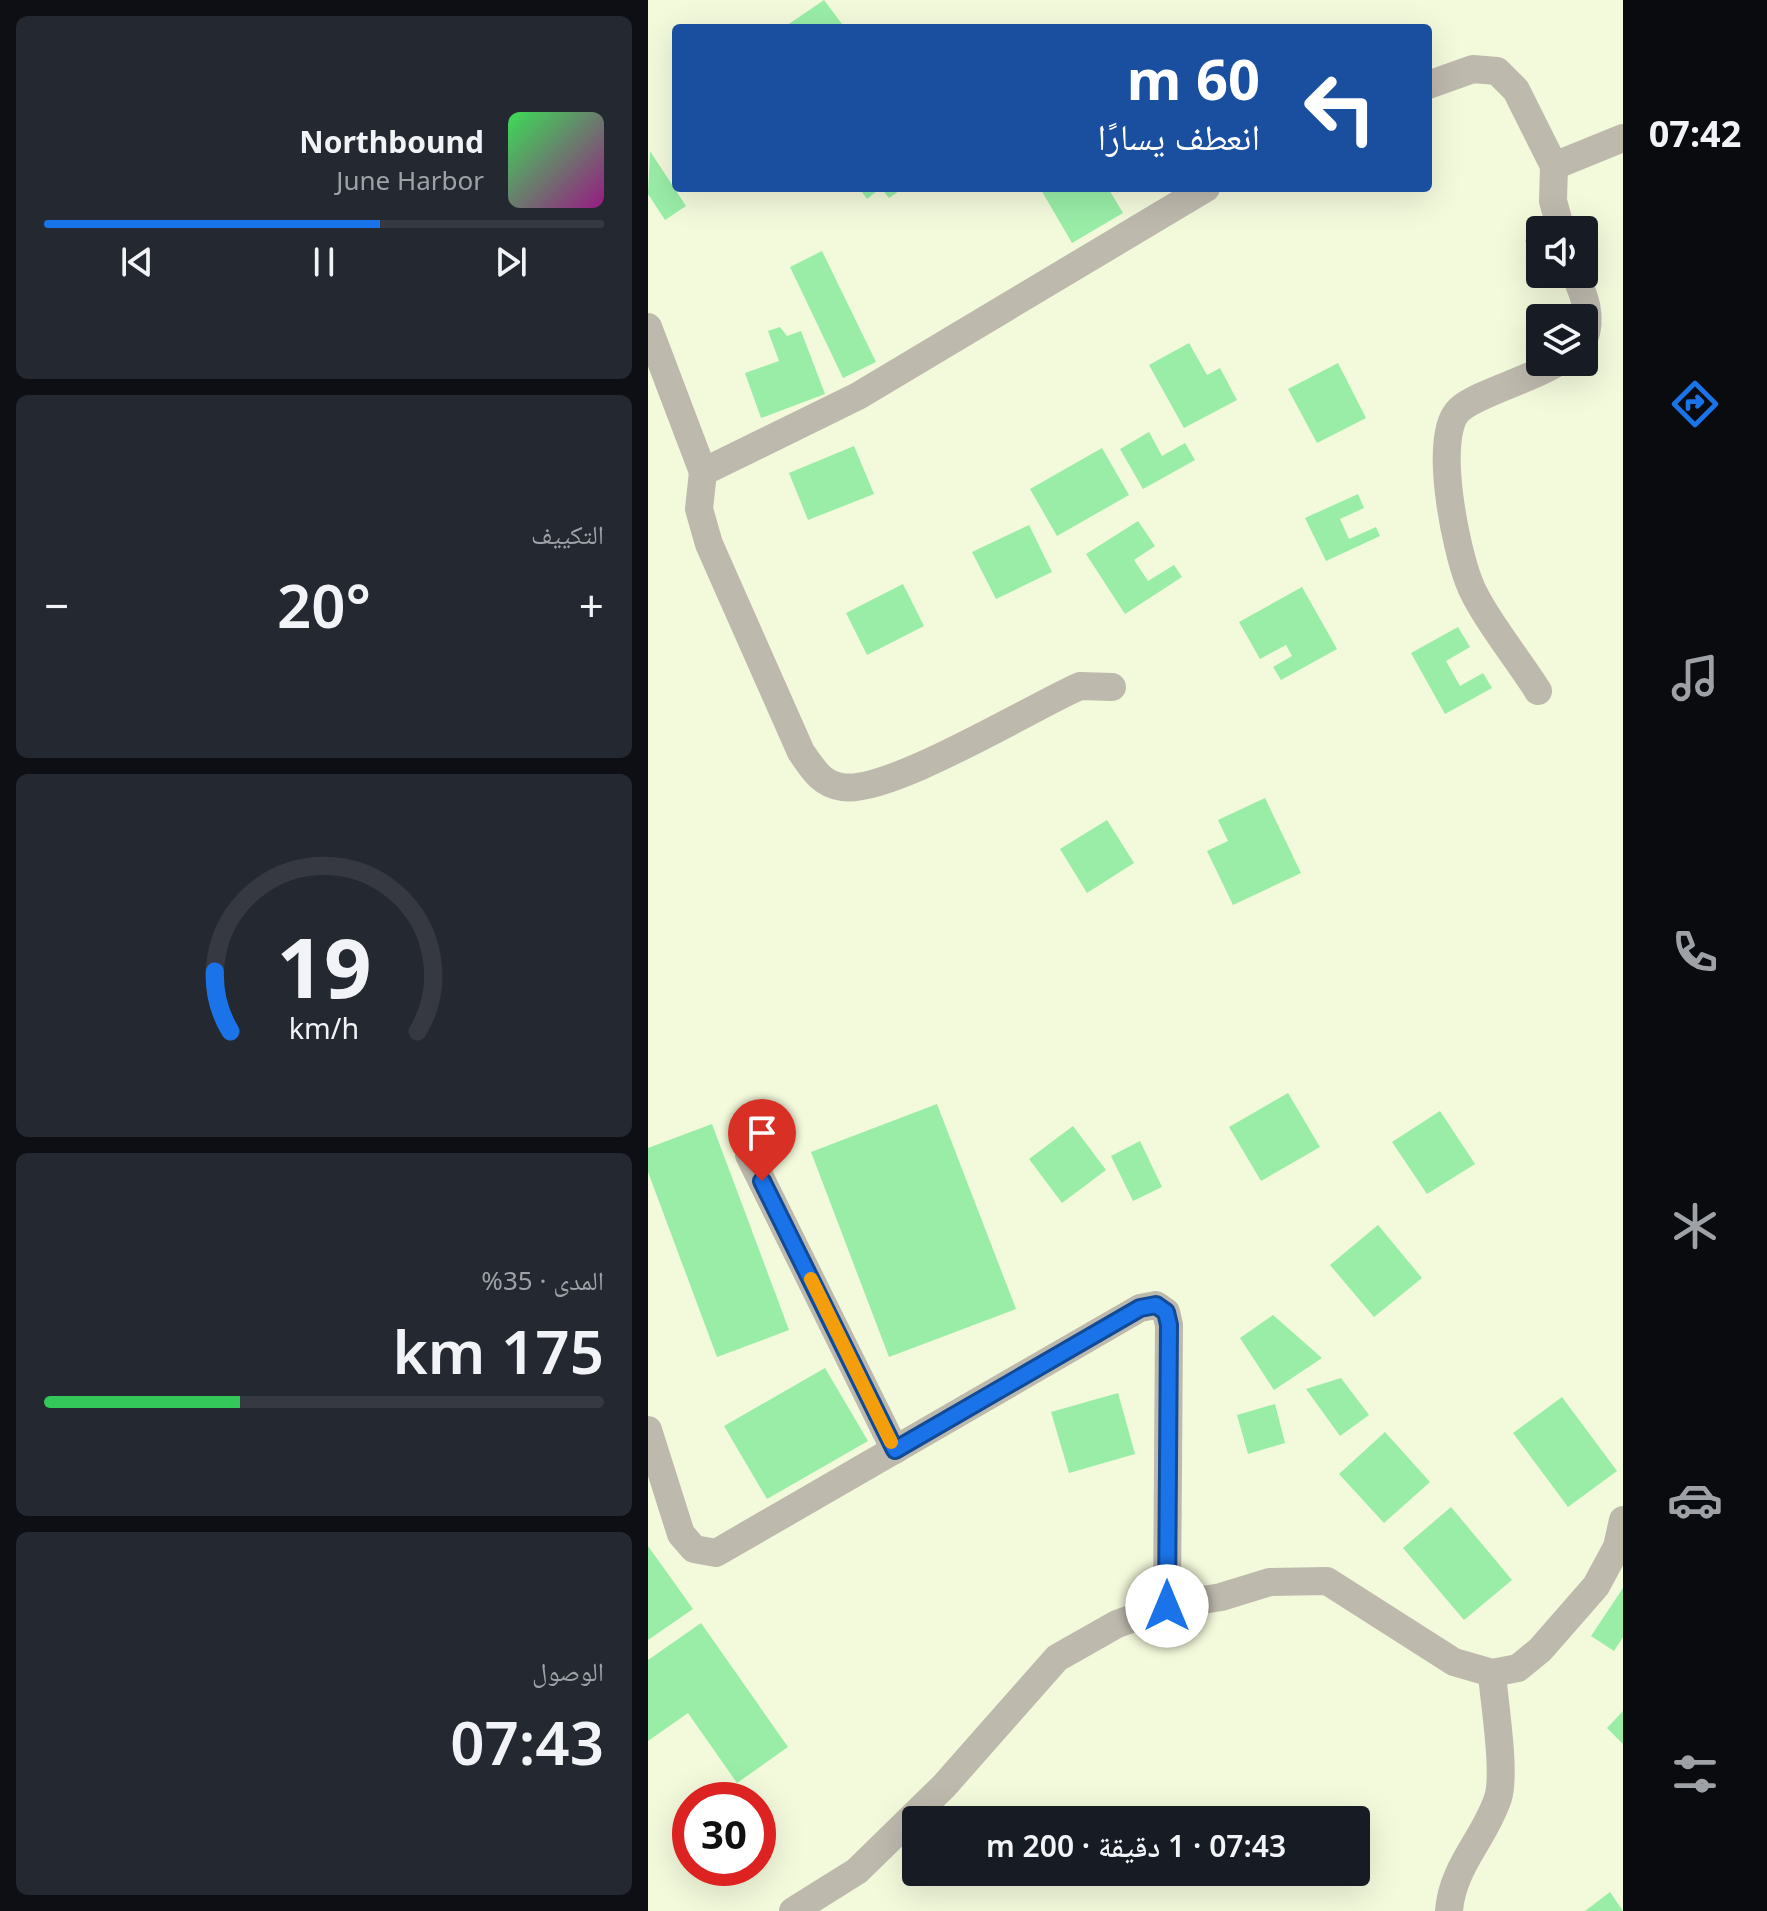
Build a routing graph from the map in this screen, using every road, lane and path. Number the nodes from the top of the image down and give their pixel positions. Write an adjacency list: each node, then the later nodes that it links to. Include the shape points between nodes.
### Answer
1 (1432, 84): 3 (street, via 1473,69 1497,71 1516,90)
2 (1623, 138): 3 (street)
3 (1554, 166): 5 (street)
4 (1199, 192): 8 (street, via 858,396)
5 (1557, 216)
6 (648, 327): 8 (street)
7 (1529, 376): 10 (street, via 1459,409 1445,450 1469,583)
8 (703, 472): 9 (street, via 699,509 709,544 801,752 820,779 855,788 896,778 1080,686)
9 (1112, 687)
10 (1538, 691)
11 (749, 1155): 13 (street)
12 (648, 1430): 13 (street, via 681,1534 694,1549 716,1553)
13 (895, 1450): 15 (street, via 1140,1308 1156,1305 1166,1312 1169,1325)
14 (1623, 1520): 16 (street, via 1617,1547 1596,1586 1540,1650 1518,1668)
15 (1167, 1606): 16 (street, via 1270,1582 1327,1581 1454,1662); 17 (street, via 1117,1624 1057,1658 944,1786 857,1871)
16 (1492, 1673): 18 (street, via 1499,1793 1486,1829 1462,1862)
17 (793, 1911)
18 (1449, 1911)

